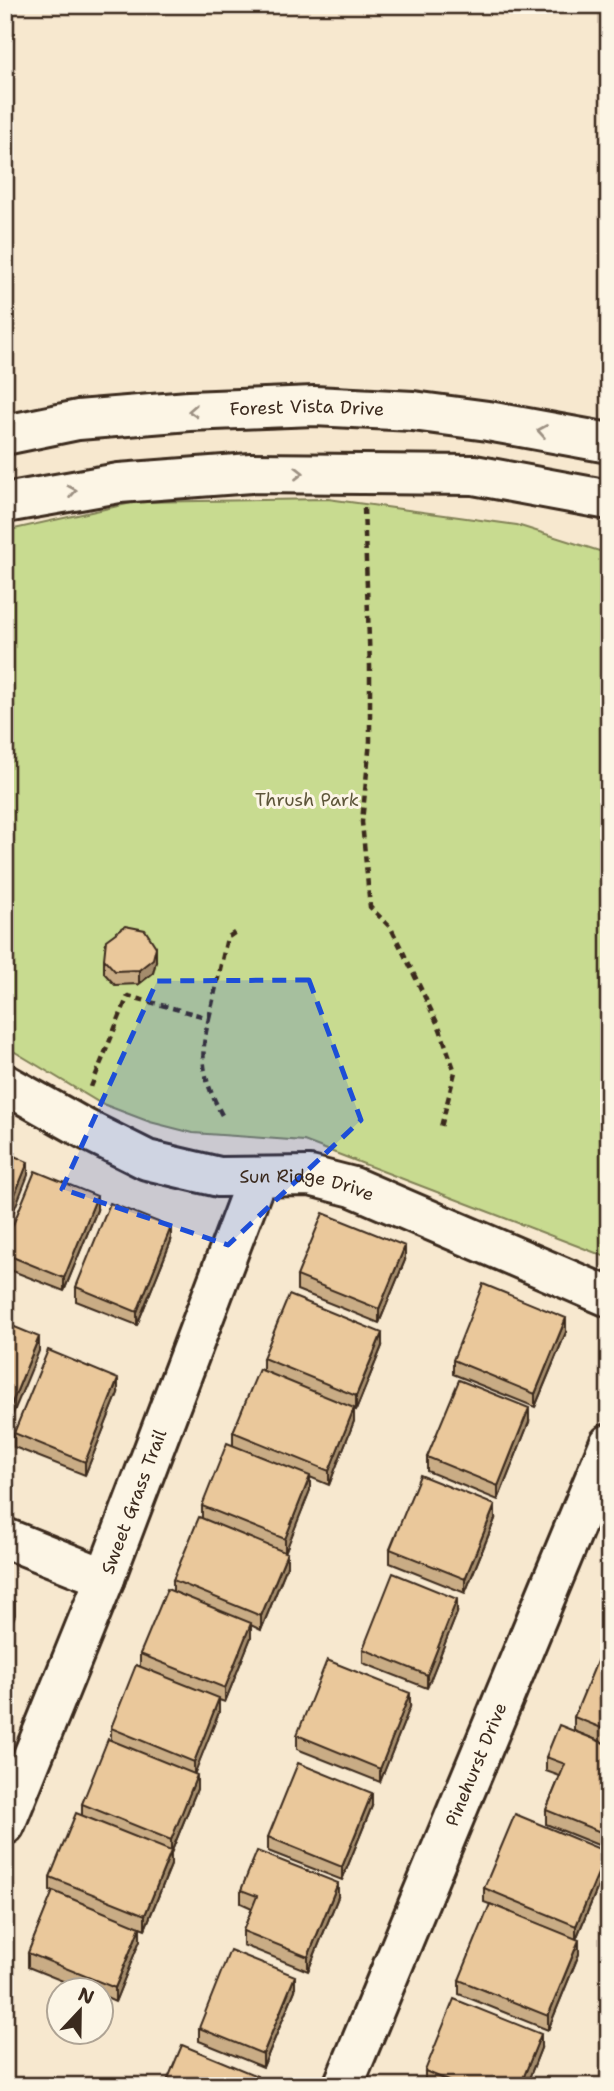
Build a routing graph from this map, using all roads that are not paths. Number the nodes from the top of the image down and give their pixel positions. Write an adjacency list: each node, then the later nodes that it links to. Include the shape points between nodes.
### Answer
1 (5, 435): 2 (street, Forest Vista Drive, one-way to 1, via 413,411 314,406 78,420)
2 (609, 443)
3 (609, 500): 4 (street, one-way to 3, via 119,483 251,473 474,475)
4 (5, 503)
5 (5, 1084): 6 (street, Sun Ridge Drive, via 147,1160 219,1177)
6 (257, 1177): 7 (street, Sun Ridge Drive, via 310,1176 353,1187); 10 (street, Sweet Grass Trail)
7 (609, 1297)
8 (609, 1444): 12 (street, Pinehurst Drive)
9 (5, 1538): 10 (street)
10 (105, 1578): 11 (street, Sweet Grass Trail)
11 (5, 1825)
12 (343, 2086)

